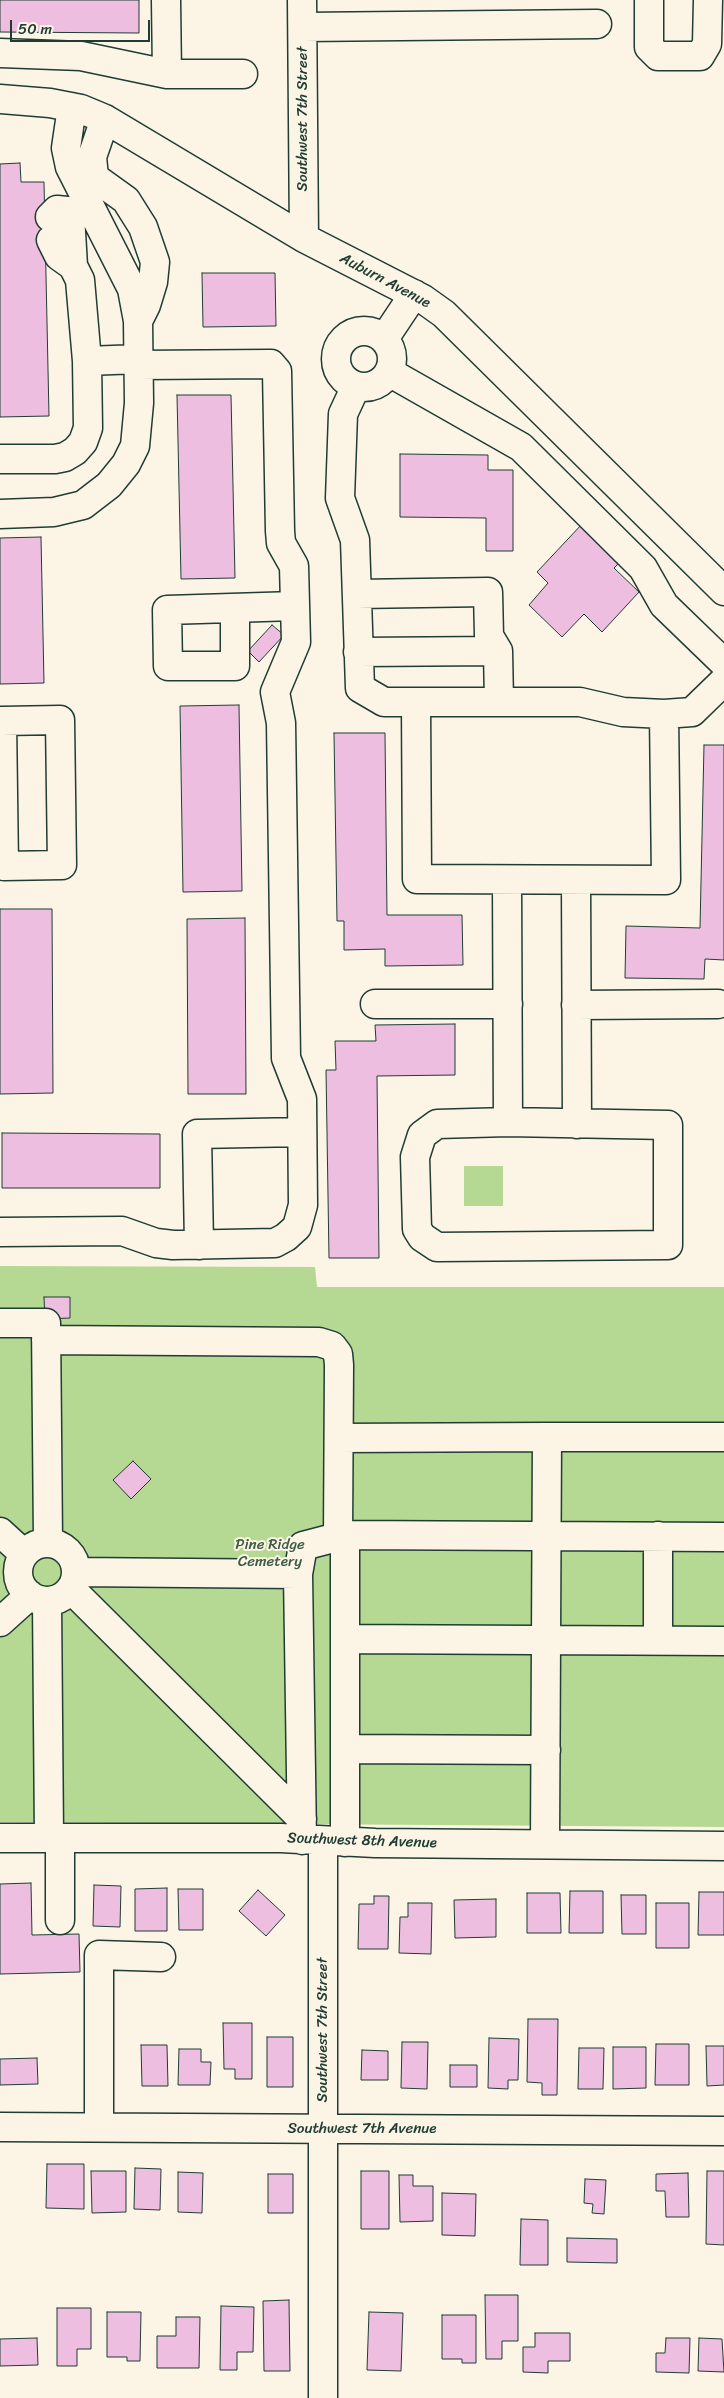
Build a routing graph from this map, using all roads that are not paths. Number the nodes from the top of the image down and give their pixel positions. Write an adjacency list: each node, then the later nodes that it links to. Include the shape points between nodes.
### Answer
1 (166, 0): 8 (street)
2 (302, 0): 6 (street, Southwest 7th Street)
3 (649, 0): 4 (street, via 649,47 658,56 700,56 707,44)
4 (708, 0)
5 (597, 24): 6 (street)
6 (303, 27): 14 (street, Southwest 7th Street)
7 (0, 53): 8 (street, via 81,56)
8 (167, 74): 9 (street)
9 (243, 74)
10 (0, 98): 11 (street, Auburn Avenue)
11 (72, 107): 12 (street, Auburn Avenue); 16 (street, via 66,148 70,167 132,289)
12 (105, 119): 14 (street, Auburn Avenue); 16 (street, via 92,157 94,177 126,200 143,227 155,262 154,282)
13 (50, 228): 18 (street, via 59,256 73,266 80,280)
14 (304, 238): 15 (street, Auburn Avenue)
15 (406, 289): 17 (street); 24 (street, Auburn Avenue, via 444,314)
16 (138, 321): 19 (street)
17 (379, 336): 20 (street, via 392,355); 21 (street, via 360,330 351,333 339,345 336,354 338,371)
18 (87, 361): 19 (street); 22 (street, via 88,428 83,442 65,457)
19 (138, 362): 23 (street, via 140,403 134,446 126,464 109,485 83,504 54,512); 26 (street, via 271,364 276,371 280,531 281,543 294,566)
20 (389, 372): 21 (street, via 376,384); 30 (street, via 521,448 643,568 664,605)
21 (356, 386): 25 (street, via 343,414 340,498 355,540)
22 (0, 459)
23 (0, 514)
24 (724, 591)
25 (357, 594): 28 (street, via 488,592 489,636); 29 (street)
26 (295, 606): 27 (street); 44 (street, via 296,642 275,692 281,723 286,1058 302,1100)
27 (235, 609)
28 (498, 651): 29 (street); 33 (street)
29 (358, 652): 32 (street, via 360,688 384,702)
30 (724, 663)
31 (724, 680): 34 (street, via 692,712)
32 (416, 702): 33 (street); 36 (street, via 417,879)
33 (499, 702): 34 (street, via 580,702 623,712)
34 (664, 714): 37 (street, via 666,880)
35 (1, 721): 35 (street, via 60,720 62,864 4,866)
36 (507, 880): 37 (street); 39 (street)
37 (576, 880): 41 (street)
38 (375, 1004): 39 (street)
39 (508, 1004): 42 (street)
40 (718, 1004): 41 (street)
41 (576, 1005): 43 (street)
42 (508, 1122): 43 (street); 43 (street, via 437,1124 422,1135 414,1156 417,1229 422,1237 437,1248 668,1245 668,1125)
43 (577, 1124)
44 (302, 1132): 46 (street, via 303,1205 297,1227 275,1243); 46 (street, via 197,1134)
45 (0, 1232): 46 (street, via 122,1231 156,1243)
46 (198, 1245)
47 (0, 1323): 48 (street, via 46,1323)
48 (46, 1340): 51 (street, via 319,1342 332,1346 338,1354); 57 (street)
49 (547, 1437): 50 (street); 51 (street); 54 (street)
50 (724, 1437)
51 (339, 1438): 53 (street)
52 (0, 1532): 58 (street)
53 (342, 1536): 54 (street); 59 (street, via 303,1546); 63 (street)
54 (547, 1536): 55 (street); 64 (street)
55 (658, 1536): 56 (street); 65 (street)
56 (724, 1537)
57 (48, 1542): 58 (street, via 30,1547); 60 (street, via 65,1548 76,1563)
58 (14, 1565): 61 (street, via 23,1589)
59 (298, 1574): 60 (street); 69 (street)
60 (74, 1581): 61 (street, via 65,1596); 69 (street)
61 (38, 1598): 62 (street); 71 (street)
62 (0, 1622)
63 (345, 1639): 64 (street); 67 (street)
64 (546, 1640): 65 (street); 68 (street)
65 (658, 1640): 66 (street)
66 (724, 1641)
67 (345, 1749): 68 (street); 69 (street)
68 (546, 1750): 72 (street)
69 (318, 1835): 71 (street, Southwest 8th Avenue); 72 (street, Southwest 8th Avenue); 78 (street, Southwest 7th Street)
70 (0, 1838): 71 (street, Southwest 8th Avenue)
71 (54, 1838): 74 (street)
72 (545, 1844): 73 (street, Southwest 8th Avenue)
73 (724, 1846)
74 (60, 1920)
75 (161, 1957): 77 (street, via 99,1956)
76 (0, 2127): 77 (street, Southwest 7th Avenue)
77 (99, 2127): 78 (street, Southwest 7th Avenue)
78 (322, 2128): 79 (street, Southwest 7th Avenue); 80 (street, Southwest 7th Street)
79 (724, 2131)
80 (323, 2398)

